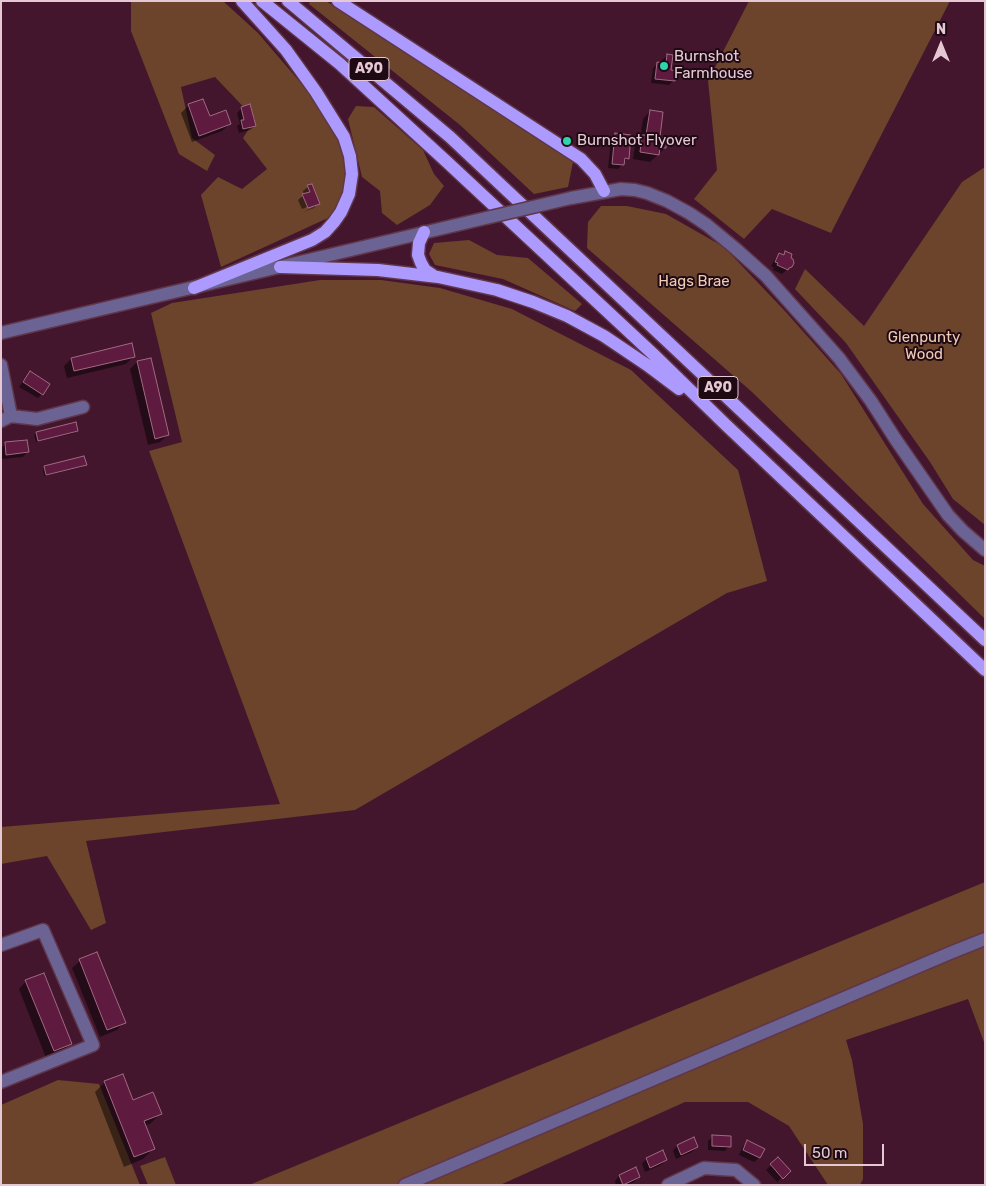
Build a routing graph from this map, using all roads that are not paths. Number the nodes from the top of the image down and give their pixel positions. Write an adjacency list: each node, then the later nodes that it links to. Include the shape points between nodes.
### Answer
1 (242, 1): 9 (main road, via 286,50 344,137 352,174 350,194 334,222 312,240)
2 (262, 1): 14 (main road, A90, via 340,64)
3 (288, 1): 16 (main road, A90, via 450,137)
4 (338, 1): 5 (main road, via 581,160 595,174)
5 (604, 191): 6 (street, bridge); 15 (street, via 635,190 689,212 766,276 839,358 948,515)
6 (424, 232): 7 (street); 8 (main road, via 418,255 425,270)
7 (280, 267): 8 (main road, via 378,270); 9 (street)
8 (434, 276): 14 (main road, via 497,290 568,316 648,365)
9 (194, 288): 10 (street)
10 (1, 334)
11 (1, 365): 13 (street)
12 (83, 407): 13 (street, via 36,419)
13 (6, 419)
14 (726, 425): 17 (main road, A90)
15 (985, 550)
16 (985, 640)
17 (985, 670)
18 (985, 939): 21 (street)
19 (1, 945): 20 (street, via 43,930 93,1045)
20 (1, 1082)
21 (431, 1180): 22 (street)
22 (405, 1185)
23 (668, 1185): 24 (street, via 704,1168 736,1170)
24 (754, 1185)

